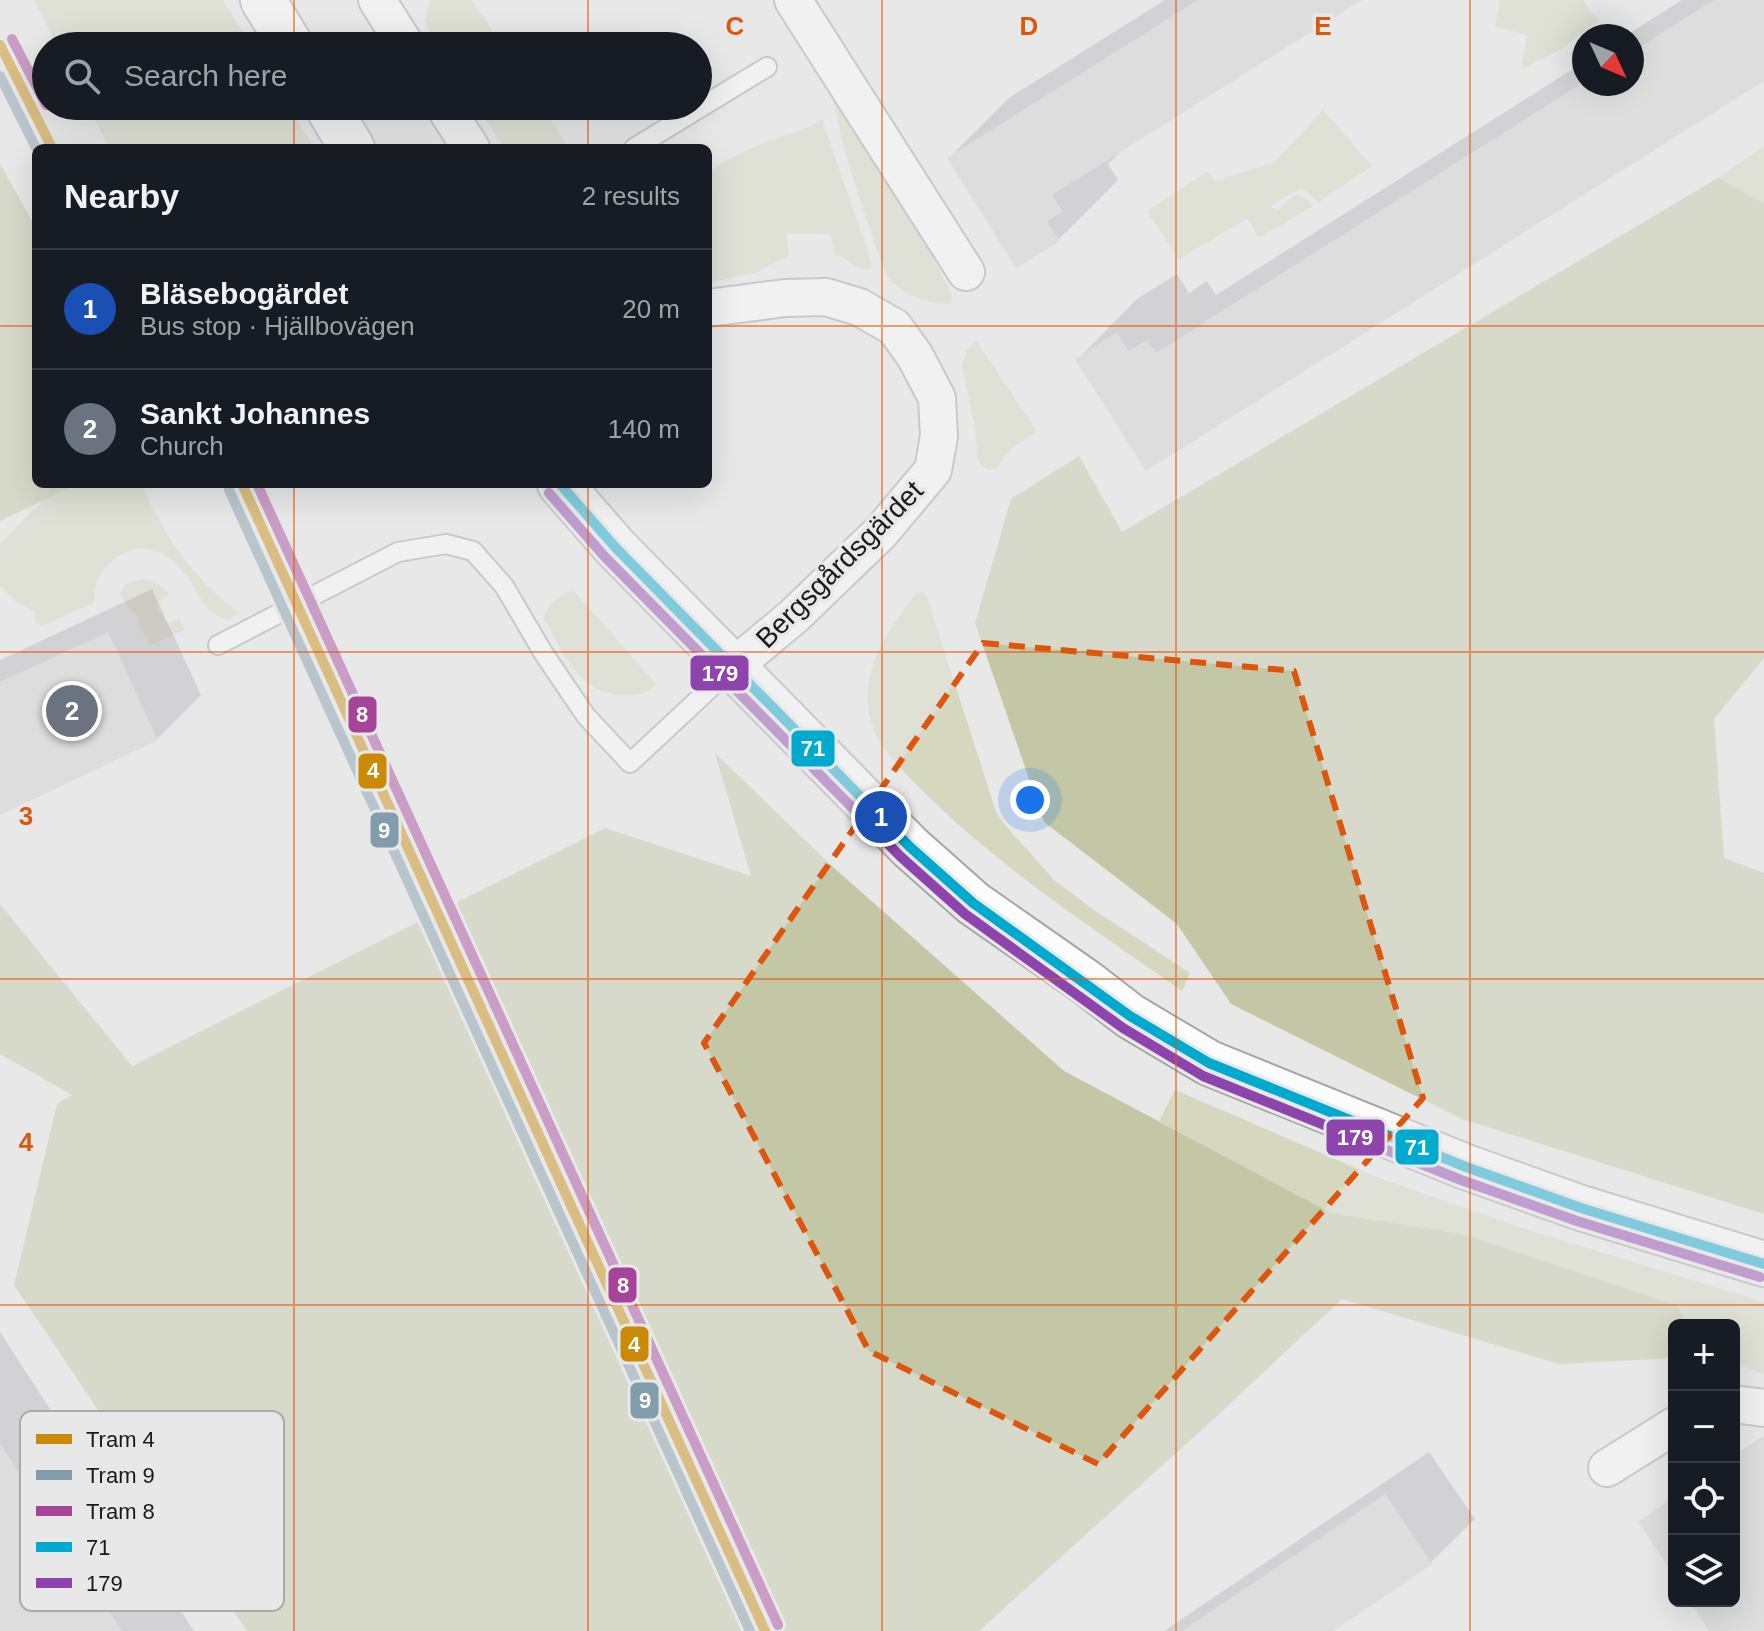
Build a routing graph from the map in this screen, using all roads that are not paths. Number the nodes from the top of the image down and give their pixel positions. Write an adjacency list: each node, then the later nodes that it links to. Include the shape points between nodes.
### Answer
1 (263, 0): 4 (street)
2 (377, 0): 5 (street)
3 (793, 0): 14 (street)
4 (282, 32)
5 (397, 32)
6 (767, 67): 7 (lane)
7 (712, 100)
8 (335, 120): 11 (street)
9 (453, 120): 12 (street)
10 (680, 120): 13 (lane)
11 (350, 144)
12 (468, 144)
13 (641, 144)
14 (966, 272)
15 (712, 307): 18 (street, Bergsgårdsgärdet, via 826,297 859,307 894,327 937,398 939,436 933,470 881,532)
16 (563, 488): 18 (street)
17 (218, 645): 18 (lane, via 398,552 446,544 473,551 504,586 586,716 630,763)
18 (734, 666): 19 (street, via 910,847 973,903 1130,1016 1209,1063 1466,1167)
19 (1764, 1264)
20 (1740, 1405): 21 (street)
21 (1764, 1408)
22 (1668, 1430): 23 (street)
23 (1607, 1468)

